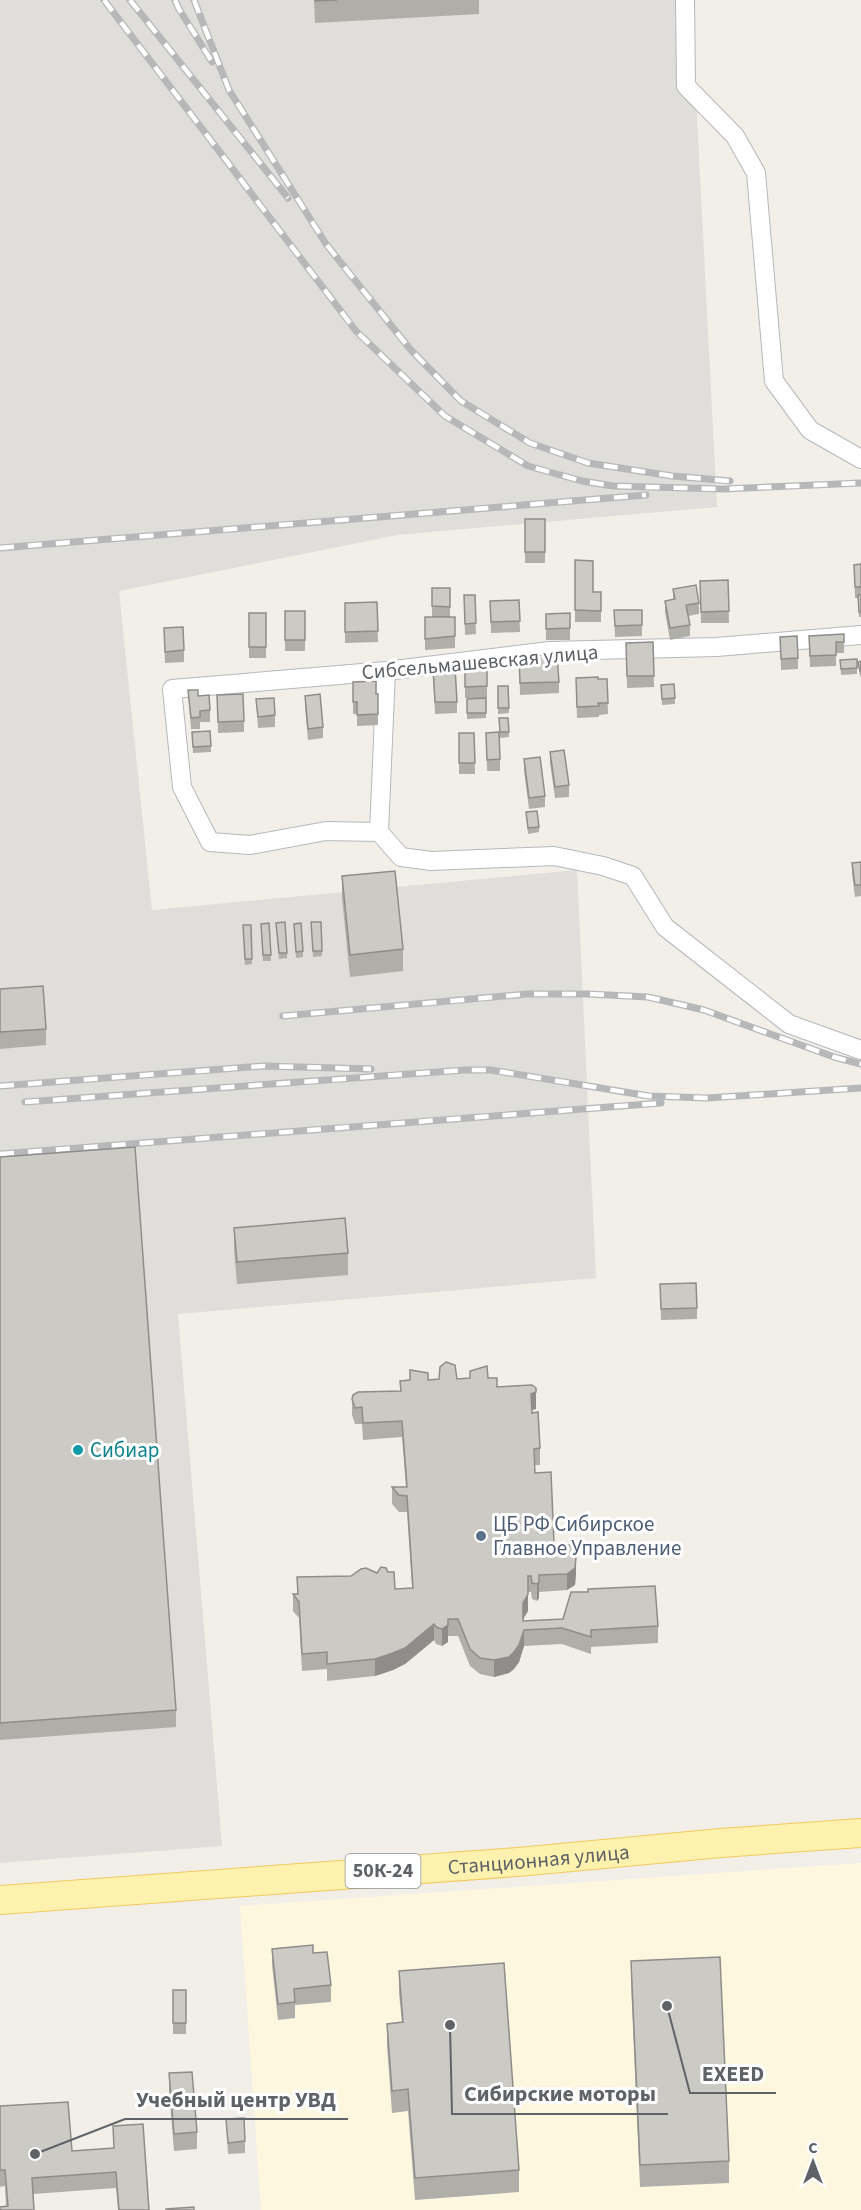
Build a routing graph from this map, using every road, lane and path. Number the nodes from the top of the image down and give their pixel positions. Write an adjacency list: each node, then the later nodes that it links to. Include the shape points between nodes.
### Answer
1 (685, 0): 2 (street, via 686,86 735,136 756,173 774,381 810,430)
2 (861, 459)
3 (861, 635): 4 (street, Сибсельмашевская улица, via 717,647 550,651)
4 (386, 671): 5 (street); 5 (street, Сибсельмашевская улица, via 172,689 182,787 210,842 250,845 326,831)
5 (379, 831): 6 (street, via 401,857 430,861 554,855 633,876 665,927 789,1024)
6 (861, 1050)
7 (861, 1833): 8 (main road, Станционная улица / 50К-24)
8 (0, 1900)

